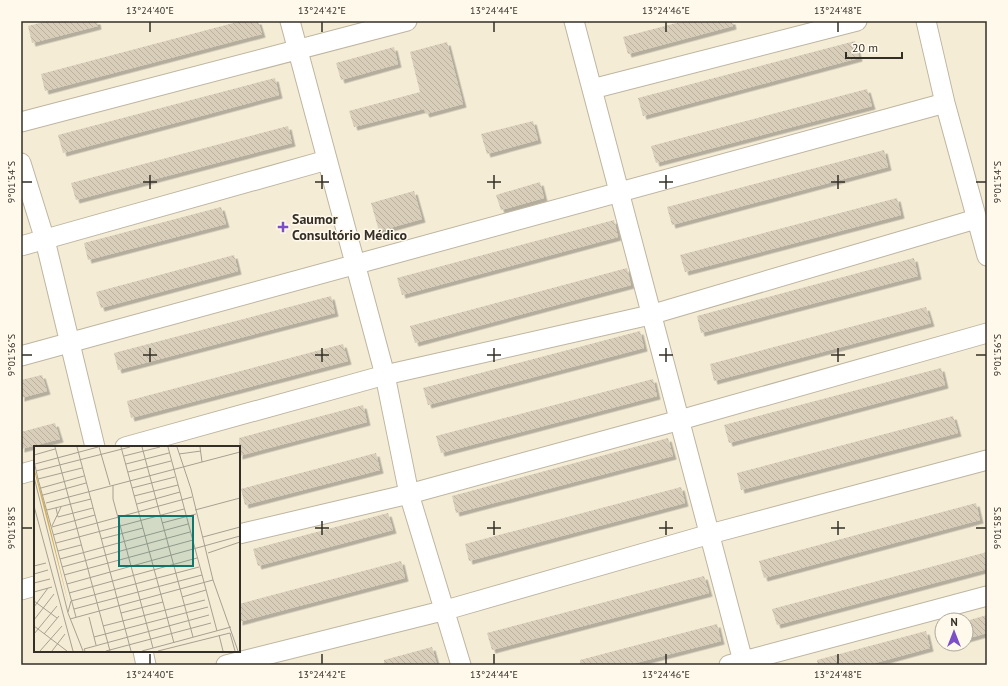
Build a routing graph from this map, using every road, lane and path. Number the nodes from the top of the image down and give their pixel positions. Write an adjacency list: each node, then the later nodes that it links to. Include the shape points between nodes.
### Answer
1 (290, 21): 6 (street)
2 (407, 21): 6 (street)
3 (574, 21): 7 (street)
4 (857, 21): 7 (street)
5 (926, 21): 8 (street)
6 (298, 50): 9 (street); 10 (street)
7 (592, 89): 12 (street)
8 (945, 103): 12 (street); 13 (street)
9 (21, 122)
10 (328, 160): 14 (street); 17 (street)
11 (21, 163): 14 (street)
12 (619, 192): 17 (street); 18 (street)
13 (976, 219): 16 (street); 18 (street)
14 (45, 240): 15 (street); 20 (street)
15 (21, 246)
16 (987, 256)
17 (355, 264): 20 (street); 22 (street)
18 (650, 314): 22 (street); 23 (street)
19 (987, 333): 23 (street)
20 (69, 343): 21 (street); 24 (street)
21 (21, 356)
22 (385, 375): 25 (street); 29 (street)
23 (680, 420): 29 (street); 31 (street)
24 (96, 446)
25 (129, 446)
26 (987, 460): 31 (street)
27 (34, 470): 28 (street)
28 (21, 474)
29 (409, 494): 30 (street); 35 (street)
30 (240, 534)
31 (710, 534): 35 (street); 37 (street)
32 (34, 586): 33 (street)
33 (21, 590)
34 (987, 596): 37 (street)
35 (446, 610): 39 (street); 40 (street)
36 (143, 652): 38 (street)
37 (739, 664)
38 (146, 665)
39 (226, 665)
40 (461, 665)

